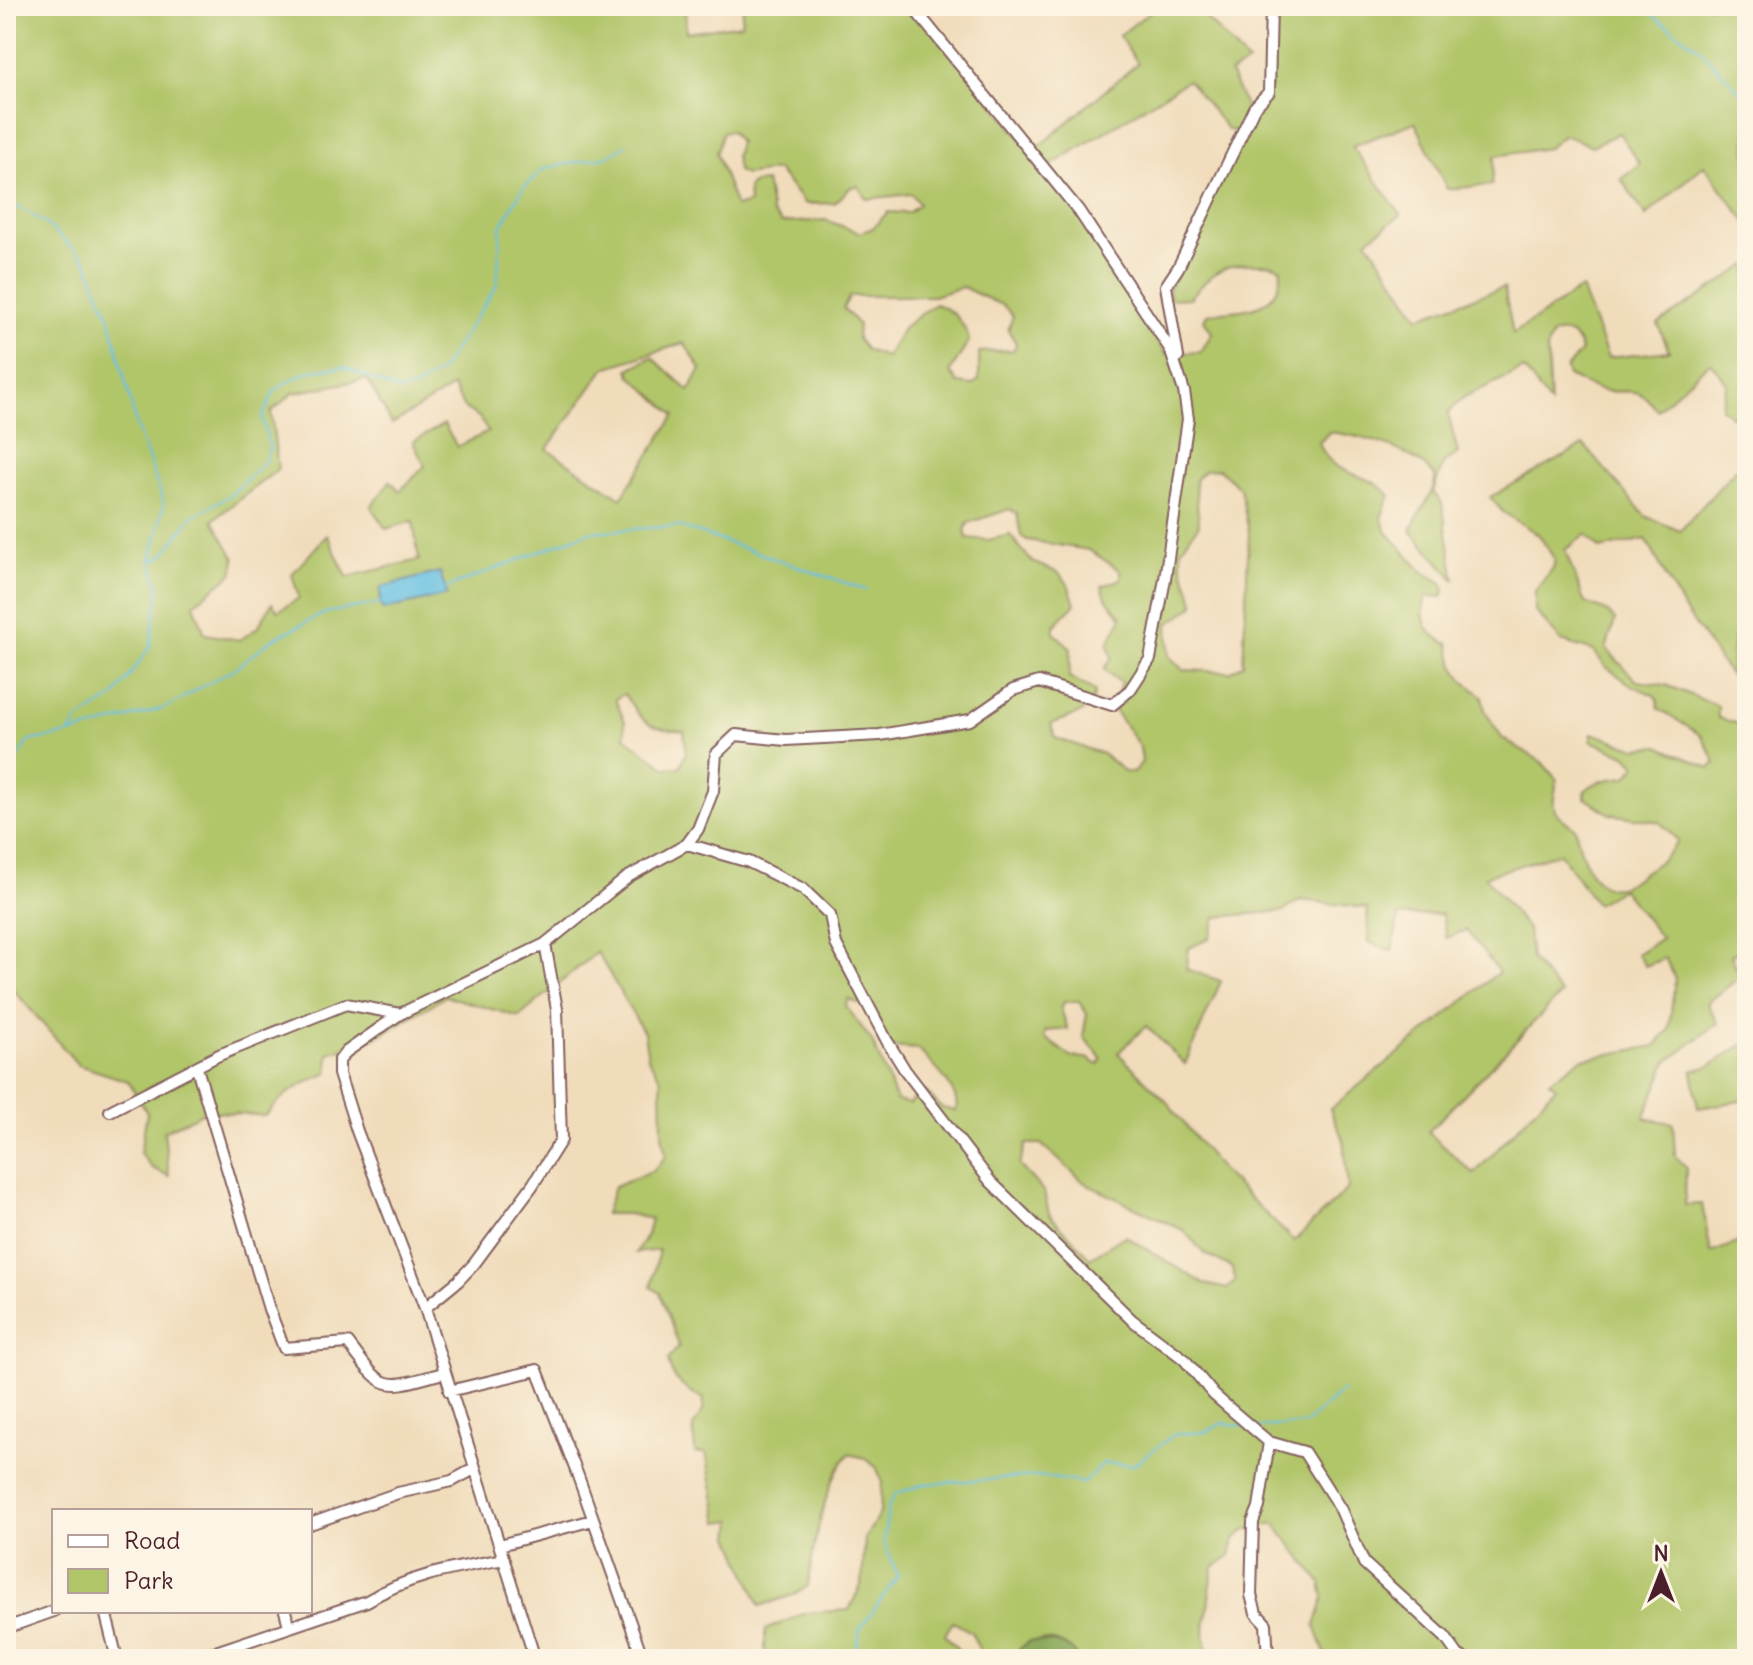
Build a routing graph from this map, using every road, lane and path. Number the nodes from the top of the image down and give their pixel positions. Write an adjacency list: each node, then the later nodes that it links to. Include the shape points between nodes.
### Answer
1 (912, 6): 3 (street, via 1079,211 1170,349)
2 (1271, 6): 3 (street, via 1269,92 1254,108 1166,286)
3 (1184, 391): 4 (street, via 1188,419 1165,579 1150,659 1130,690 1112,705 1039,682 1013,690 970,720 864,736 786,740 736,735 716,754 713,791)
4 (687, 844): 5 (street, via 628,877); 12 (street, via 749,862 803,889 830,915 836,944 887,1041 990,1181 1132,1320 1184,1359 1214,1395)
5 (545, 944): 6 (street); 9 (street, via 557,1009 561,1140 474,1264)
6 (400, 1014): 7 (street, via 346,1004); 9 (street, via 346,1052 339,1074)
7 (197, 1068): 8 (street); 10 (street, via 284,1348 348,1343 374,1378 395,1386)
8 (110, 1111)
9 (425, 1308): 10 (street)
10 (443, 1373): 11 (street)
11 (449, 1391): 13 (street); 14 (street, via 537,1370)
12 (1269, 1442): 27 (street, via 1253,1522 1251,1595 1266,1624); 28 (street, via 1304,1452 1341,1510 1364,1563)
13 (474, 1469): 15 (street, via 452,1481 398,1493); 16 (street)
14 (593, 1520): 16 (street); 26 (street)
15 (312, 1523)
16 (500, 1545): 17 (street)
17 (504, 1559): 21 (street, via 427,1574 367,1601); 25 (street)
18 (52, 1612): 22 (street)
19 (106, 1613): 23 (street)
20 (286, 1613): 21 (street)
21 (289, 1626): 24 (street)
22 (6, 1628)
23 (117, 1659)
24 (195, 1659)
25 (535, 1659)
26 (643, 1659)
27 (1268, 1659)
28 (1465, 1659)

